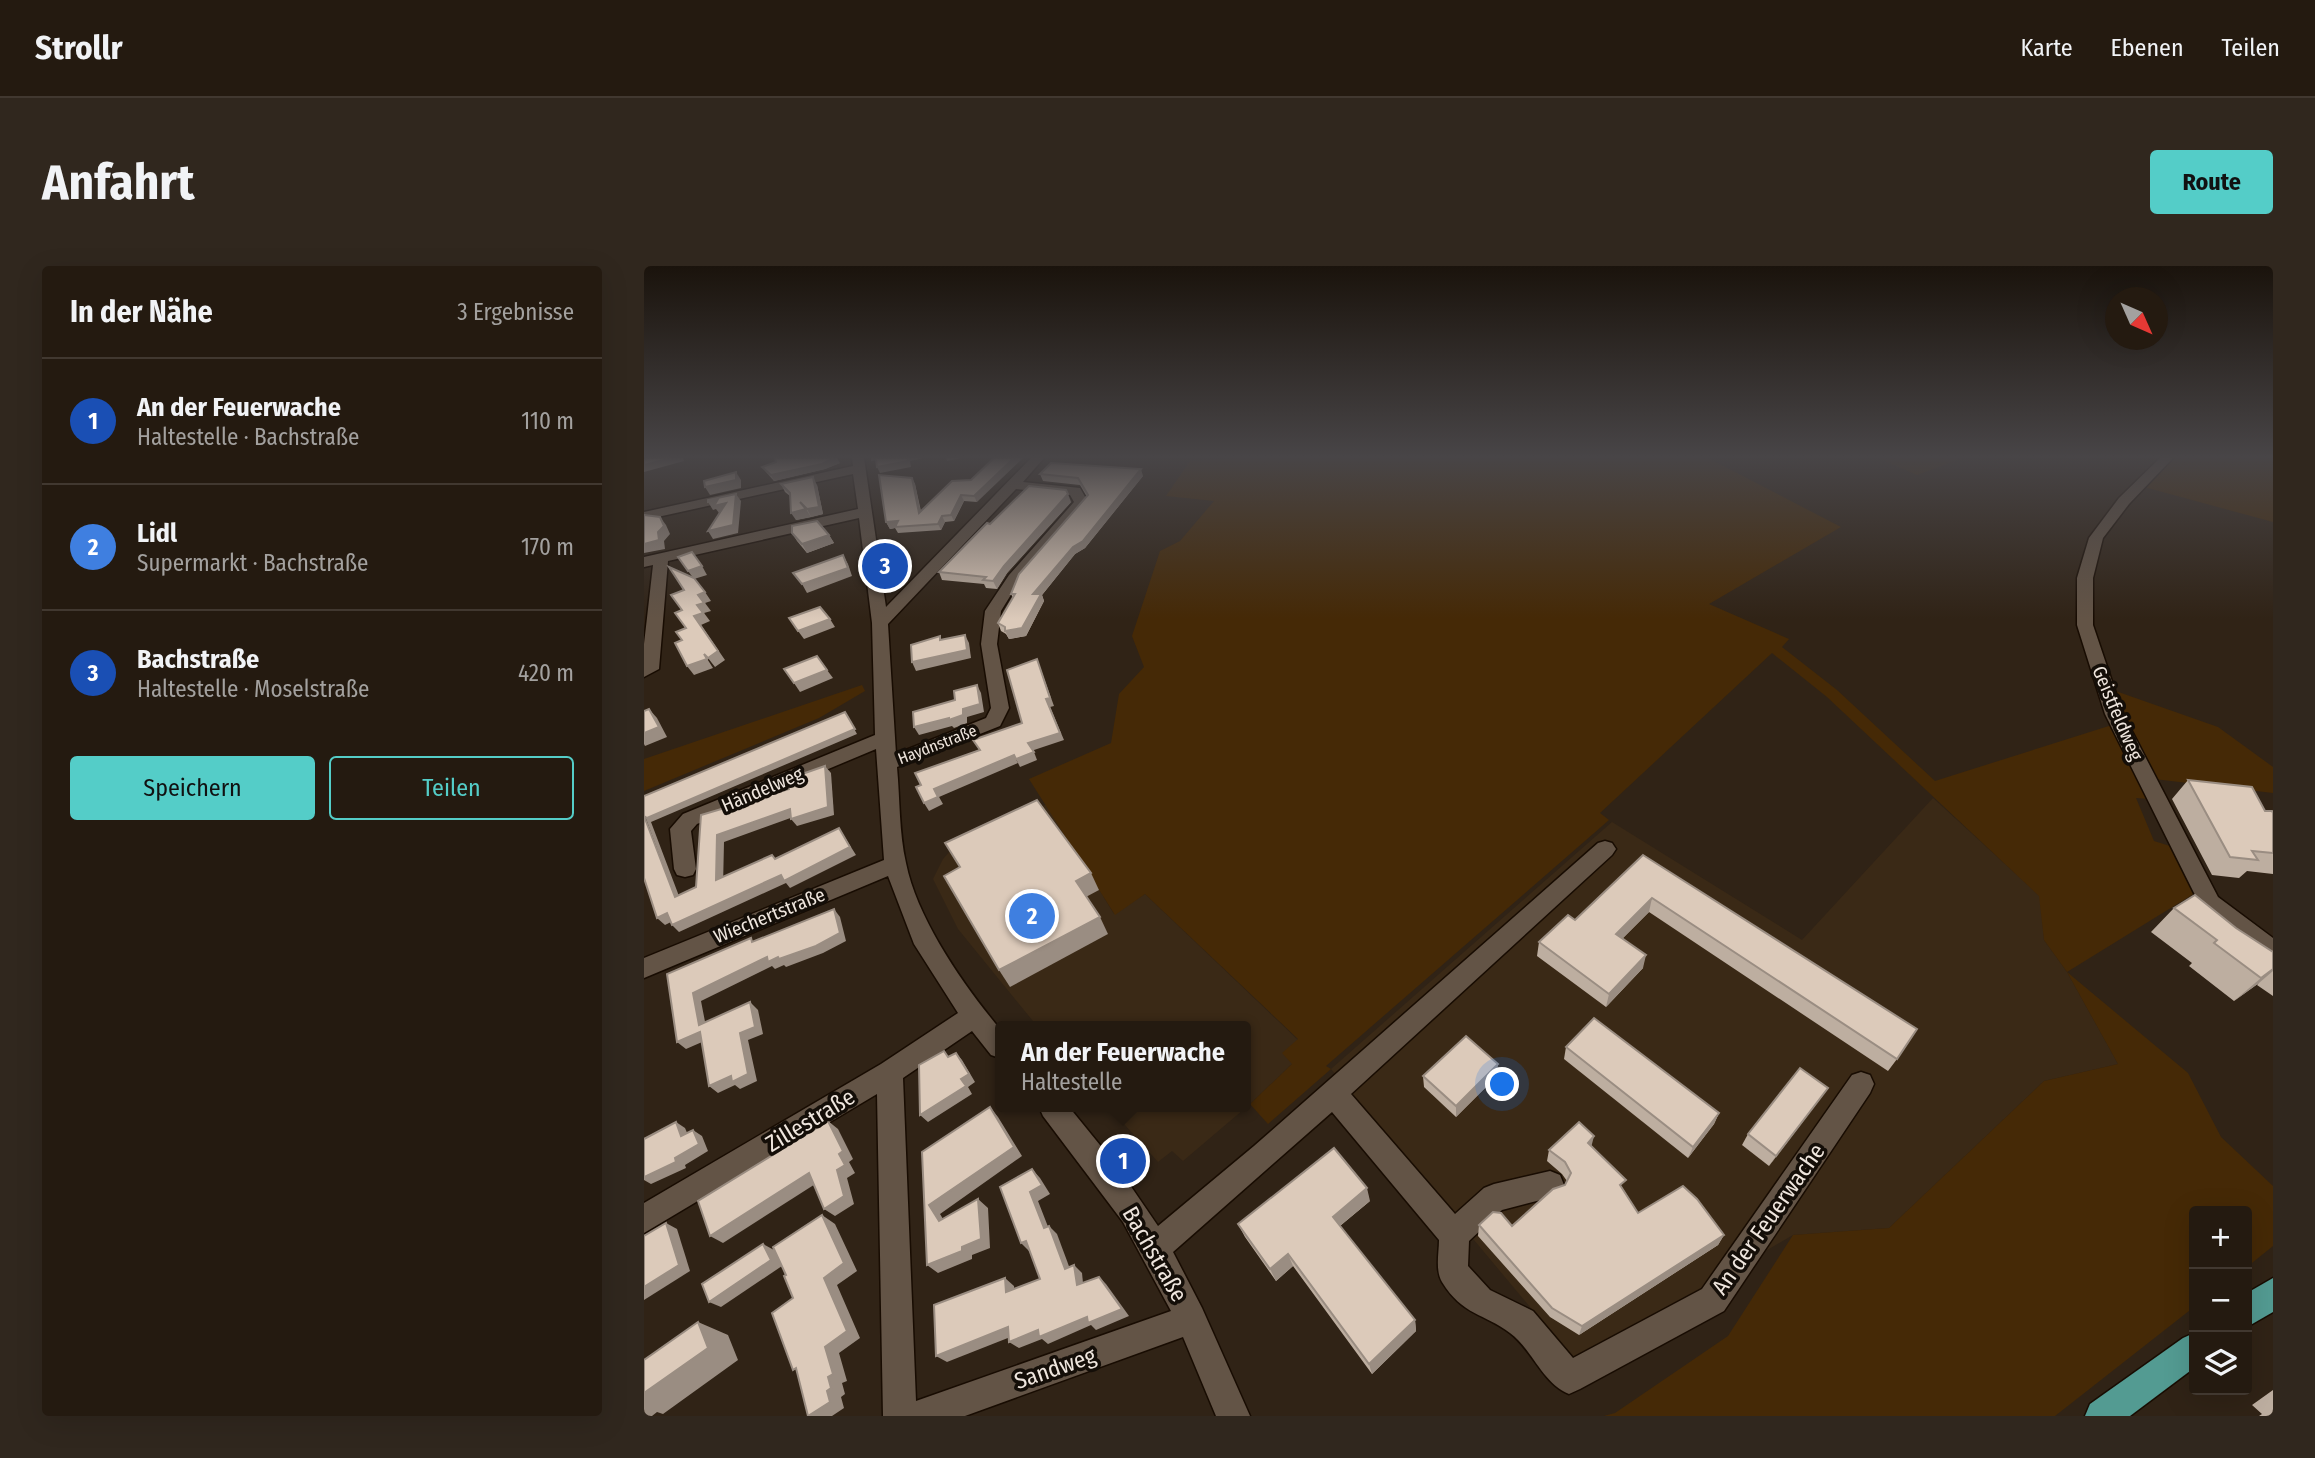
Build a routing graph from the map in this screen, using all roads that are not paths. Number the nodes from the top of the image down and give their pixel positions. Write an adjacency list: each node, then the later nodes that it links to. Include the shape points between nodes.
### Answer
1 (661, 512): 6 (street)
2 (864, 512): 7 (street); 10 (street)
3 (987, 512): 10 (street)
4 (1072, 512): 13 (street, Haydnstraße, via 1014,578 993,611 989,644 1000,708 993,722)
5 (2116, 512): 17 (street, Geistfeldweg, via 2096,538 2085,578 2085,625 2114,714 2210,904)
6 (644, 516)
7 (661, 558): 8 (street); 9 (street)
8 (644, 562)
9 (652, 592): 11 (street, via 650,669)
10 (880, 623): 12 (street)
11 (644, 672)
12 (884, 738): 13 (street); 16 (street, Händelweg, via 690,819 680,829)
13 (886, 764): 15 (street)
14 (1605, 849): 23 (street)
15 (895, 864): 18 (street, Wiechertstraße); 19 (street, via 922,937)
16 (685, 869)
17 (2273, 951)
18 (644, 968)
19 (974, 1016): 20 (street); 21 (street, Zillestraße)
20 (995, 1041)
21 (890, 1072): 26 (street, Zillestraße); 33 (street)
22 (1861, 1084): 27 (street, An der Feuerwache, via 1713,1300 1569,1378 1522,1322 1479,1301 1453,1272)
23 (1334, 1094): 27 (street); 28 (street)
24 (1056, 1112): 28 (street, Bachstraße, via 1103,1169)
25 (1550, 1185): 27 (street, via 1494,1198)
26 (644, 1219)
27 (1454, 1235)
28 (1155, 1248): 31 (street, Bachstraße)
29 (2273, 1293): 30 (main road)
30 (2252, 1308)
31 (1191, 1320): 34 (street, Sandweg); 35 (street, Bachstraße)
32 (2189, 1353): 36 (main road)
33 (900, 1416)
34 (919, 1416)
35 (1233, 1416)
36 (2102, 1416)

